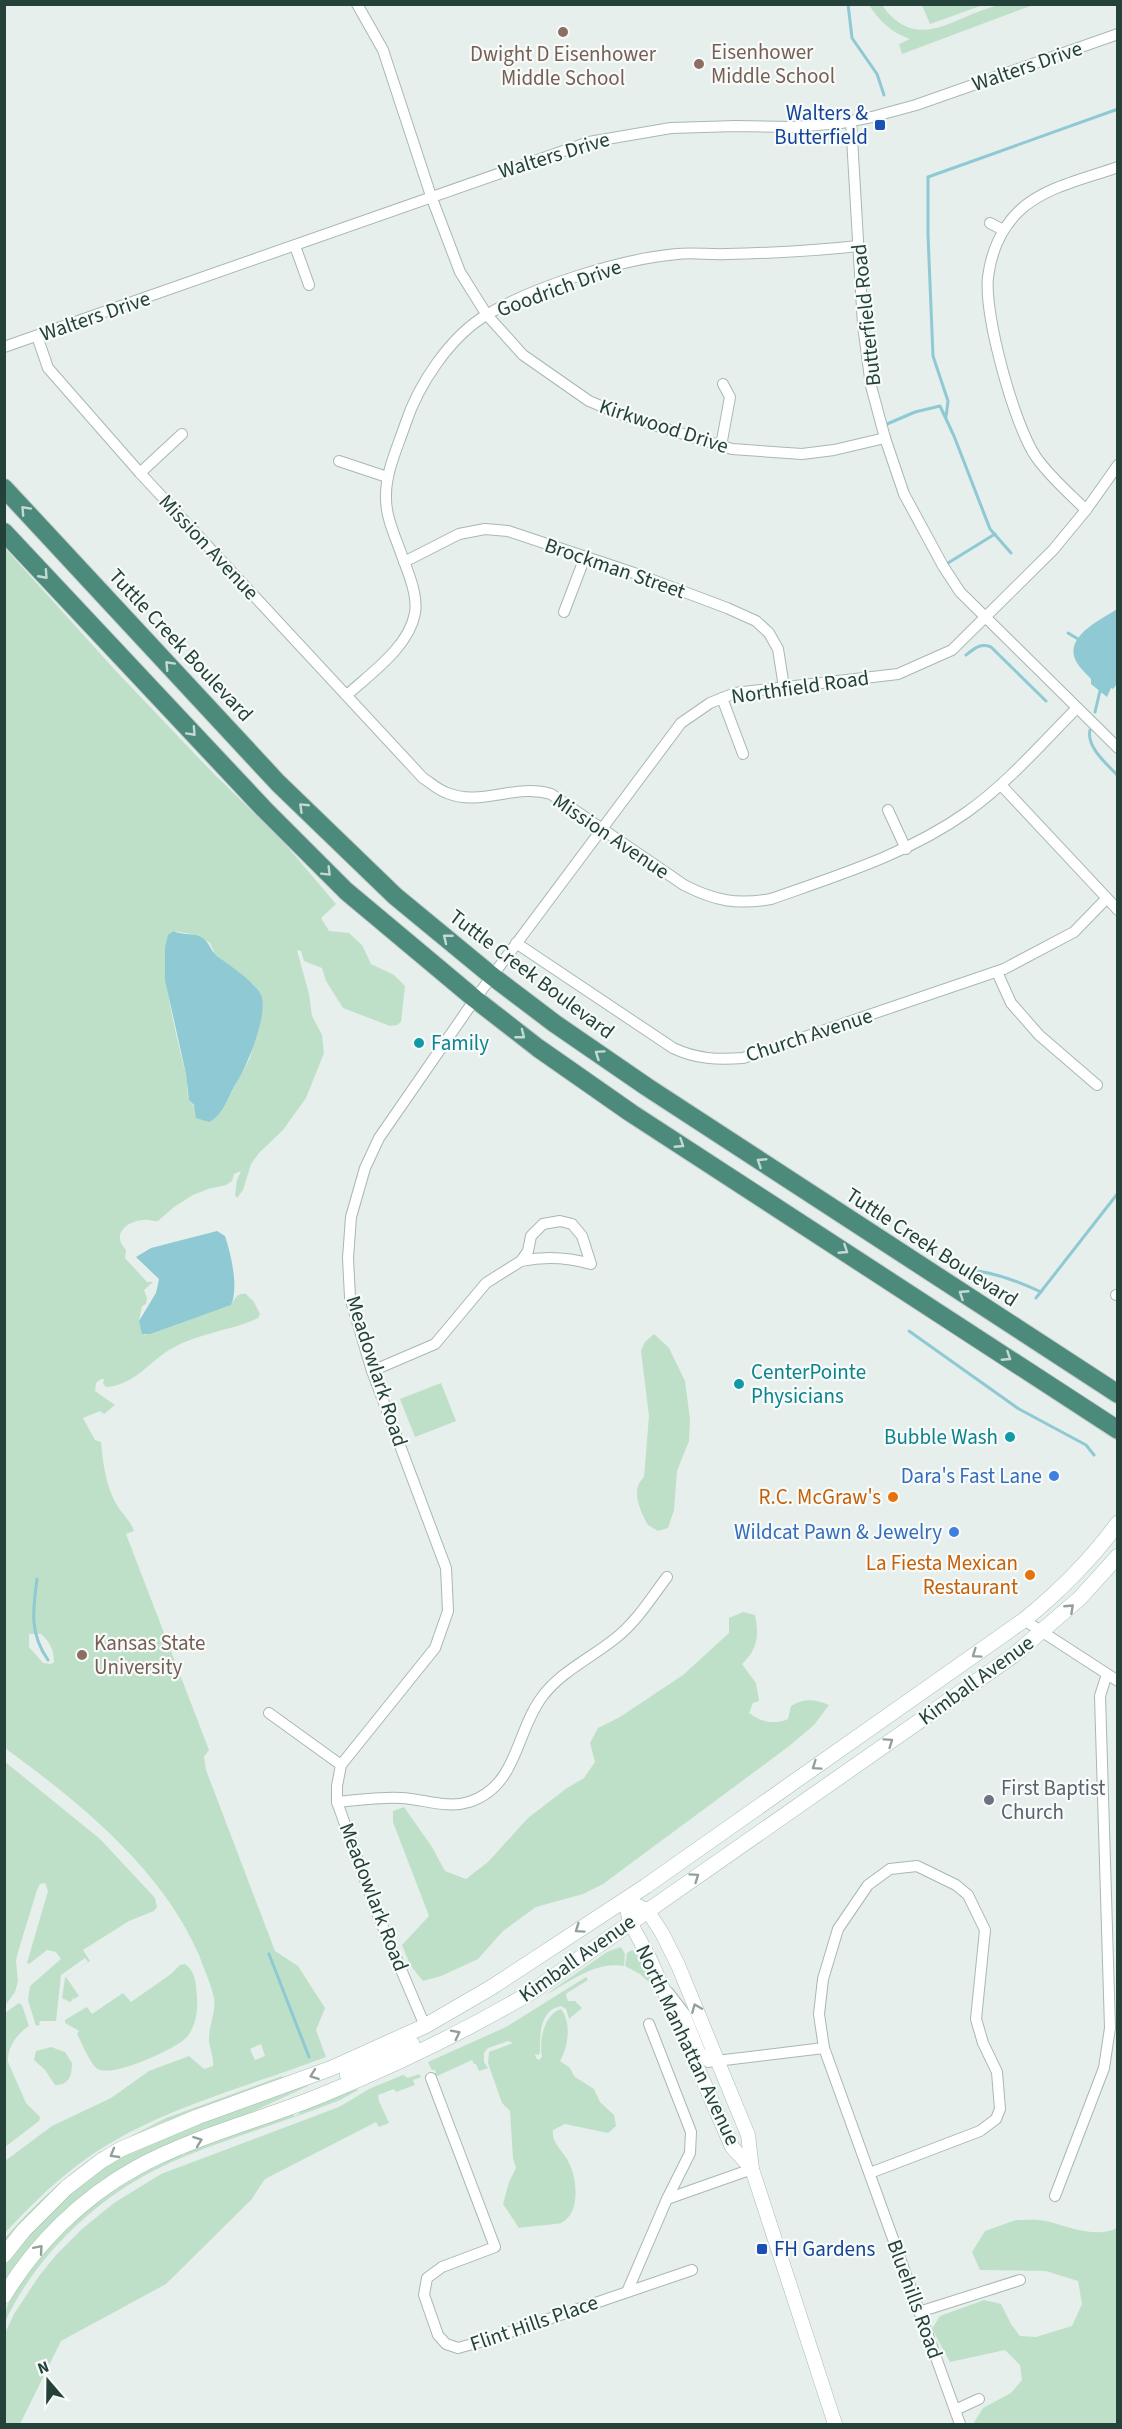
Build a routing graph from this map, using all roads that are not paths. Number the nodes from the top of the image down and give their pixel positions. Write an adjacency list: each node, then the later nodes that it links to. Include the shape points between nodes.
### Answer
1 (357, 4): 5 (street, Kirkwood Drive, via 382,50)
2 (1118, 34): 3 (street, Walters Drive, via 916,105)
3 (851, 121): 5 (street, Walters Drive, via 794,127 680,128 621,135 560,150); 9 (street, Butterfield Road)
4 (1118, 167): 7 (street, via 1044,194 1019,210)
5 (431, 196): 8 (street, Walters Drive); 11 (street, Kirkwood Drive, via 460,272)
6 (990, 223): 7 (street)
7 (1003, 231): 23 (street, via 988,279 994,329 1012,405 1035,456)
8 (295, 246): 10 (street); 12 (street, Walters Drive)
9 (858, 246): 11 (street, Goodrich Drive, via 644,258 560,283); 16 (street, Butterfield Road, via 866,356)
10 (309, 285)
11 (487, 315): 17 (street, Kirkwood Drive, via 523,355 589,400 625,416); 21 (street, Goodrich Drive, via 460,338 420,389)
12 (37, 336): 13 (street, Walters Drive); 20 (street, Mission Avenue, via 48,368)
13 (4, 347)
14 (723, 384): 17 (street, via 730,397)
15 (182, 435): 20 (street)
16 (885, 438): 17 (street, Kirkwood Drive, via 802,454); 28 (street, Butterfield Road, via 904,495 939,560 960,592)
17 (721, 446)
18 (339, 461): 21 (street)
19 (1118, 465): 23 (street, Northfield Road)
20 (140, 473): 30 (street, Mission Avenue)
21 (387, 477): 26 (street, Goodrich Drive, via 385,501)
22 (4, 488): 43 (highway, Tuttle Creek Boulevard, one-way to 22, via 395,896 278,783)
23 (1086, 510): 28 (street, Northfield Road)
24 (4, 532): 44 (highway, one-way to 44, via 346,891)
25 (585, 557): 26 (street, Brockman Street, via 508,531 485,529 459,534); 27 (street); 29 (street, Brockman Street, via 756,621 769,633 778,650)
26 (404, 562): 30 (street, Goodrich Drive, via 416,611 408,633)
27 (564, 612)
28 (986, 618): 29 (street, Northfield Road, via 952,650 898,674); 32 (street, Butterfield Road)
29 (784, 687): 31 (street, Northfield Road)
30 (347, 695): 37 (street, Mission Avenue, via 423,778 440,790 468,798 538,790 560,799)
31 (722, 698): 34 (street); 37 (street, Northfield Road, via 681,723)
32 (1077, 708): 33 (street, Butterfield Road); 35 (street, Mission Avenue)
33 (1118, 748)
34 (743, 754)
35 (1001, 785): 38 (street, Mission Avenue, via 969,811); 39 (street)
36 (888, 810): 38 (street)
37 (601, 827): 38 (street, Mission Avenue, via 684,885 706,897 731,902 771,899); 41 (street, Northfield Road)
38 (906, 849)
39 (1106, 899): 40 (street); 42 (street, Church Avenue, via 1074,932)
40 (1118, 910)
41 (516, 943): 42 (street, Church Avenue, via 673,1048 707,1059 762,1053); 43 (street, Northfield Road)
42 (997, 972): 45 (street, via 1011,1003 1039,1035)
43 (492, 976): 44 (street, Meadowlark Road); 48 (highway, Tuttle Creek Boulevard, one-way to 43, via 647,1087)
44 (475, 999): 47 (street, Meadowlark Road, via 379,1137 351,1217 350,1297); 49 (highway, one-way to 49, via 631,1113)
45 (1097, 1085)
46 (521, 1261): 46 (street, via 538,1229 562,1221 572,1224 582,1236 591,1264 541,1257); 47 (street, via 486,1283 435,1344)
47 (372, 1371): 60 (street, Meadowlark Road, via 447,1568 448,1611 435,1648)
48 (1118, 1394)
49 (1118, 1430)
50 (1118, 1523): 55 (main road, Kimball Avenue, via 1067,1584)
51 (1118, 1556): 54 (main road, Kimball Avenue)
52 (1118, 1566): 54 (main road)
53 (666, 1577): 61 (street, via 635,1621 542,1696 506,1775 489,1791 457,1805 401,1798)
54 (1101, 1577): 56 (main road, Kimball Avenue, one-way to 54)
55 (1023, 1620): 56 (street); 62 (main road, Kimball Avenue, one-way to 62)
56 (1043, 1631): 57 (street); 63 (main road, Kimball Avenue, one-way to 56)
57 (1107, 1674): 58 (street); 68 (street, via 1100,1696)
58 (1118, 1681)
59 (269, 1713): 60 (street)
60 (341, 1765): 61 (street, Meadowlark Road)
61 (337, 1802): 67 (street, Meadowlark Road, via 377,1913)
62 (625, 1900): 63 (street, North Manhattan Avenue); 64 (street, North Manhattan Avenue); 67 (main road, Kimball Avenue, one-way to 67, via 526,1966)
63 (647, 1910): 64 (main road, Kimball Avenue); 70 (street, North Manhattan Avenue, one-way to 63, via 678,1965)
64 (630, 1922): 65 (street, North Manhattan Avenue); 72 (main road, Kimball Avenue, one-way to 64, via 404,2060 507,2006 574,1964)
65 (659, 1980): 70 (street, via 685,2014 700,2052 708,2061); 73 (street, North Manhattan Avenue, via 732,2147)
66 (649, 2024): 76 (street, Flint Hills Place, via 691,2132 690,2153)
67 (425, 2026): 72 (main road, via 428,2030 421,2039 349,2072); 77 (main road, Kimball Avenue, one-way to 77, via 332,2068 121,2149 66,2188)
68 (1114, 2027): 75 (street, via 1104,2068)
69 (824, 2048): 70 (street); 74 (street, Bluehills Road); 74 (street, Bluehills Road, via 819,2014 822,1979 838,1929 868,1885 890,1869 917,1866 968,1895 985,1930 976,2019 997,2072 1000,2109 996,2119 980,2132)
70 (718, 2062): 73 (street, North Manhattan Avenue, via 748,2135)
71 (431, 2078): 80 (street, Flint Hills Place, via 495,2247 442,2267 427,2278 424,2295 438,2336 458,2348)
72 (285, 2110): 81 (main road, Kimball Avenue, one-way to 72, via 43,2244 82,2205 108,2186 161,2156)
73 (752, 2169): 76 (street); 85 (street, North Manhattan Avenue)
74 (870, 2173): 82 (street, Bluehills Road)
75 (1055, 2196)
76 (667, 2199): 80 (street, Flint Hills Place)
77 (4, 2255)
78 (692, 2270): 80 (street, Flint Hills Place)
79 (1020, 2280): 82 (street)
80 (627, 2292)
81 (4, 2296)
82 (920, 2312): 84 (street, Bluehills Road)
83 (979, 2400): 84 (street)
84 (955, 2410): 86 (street, Bluehills Road)
85 (836, 2424)
86 (960, 2424)

